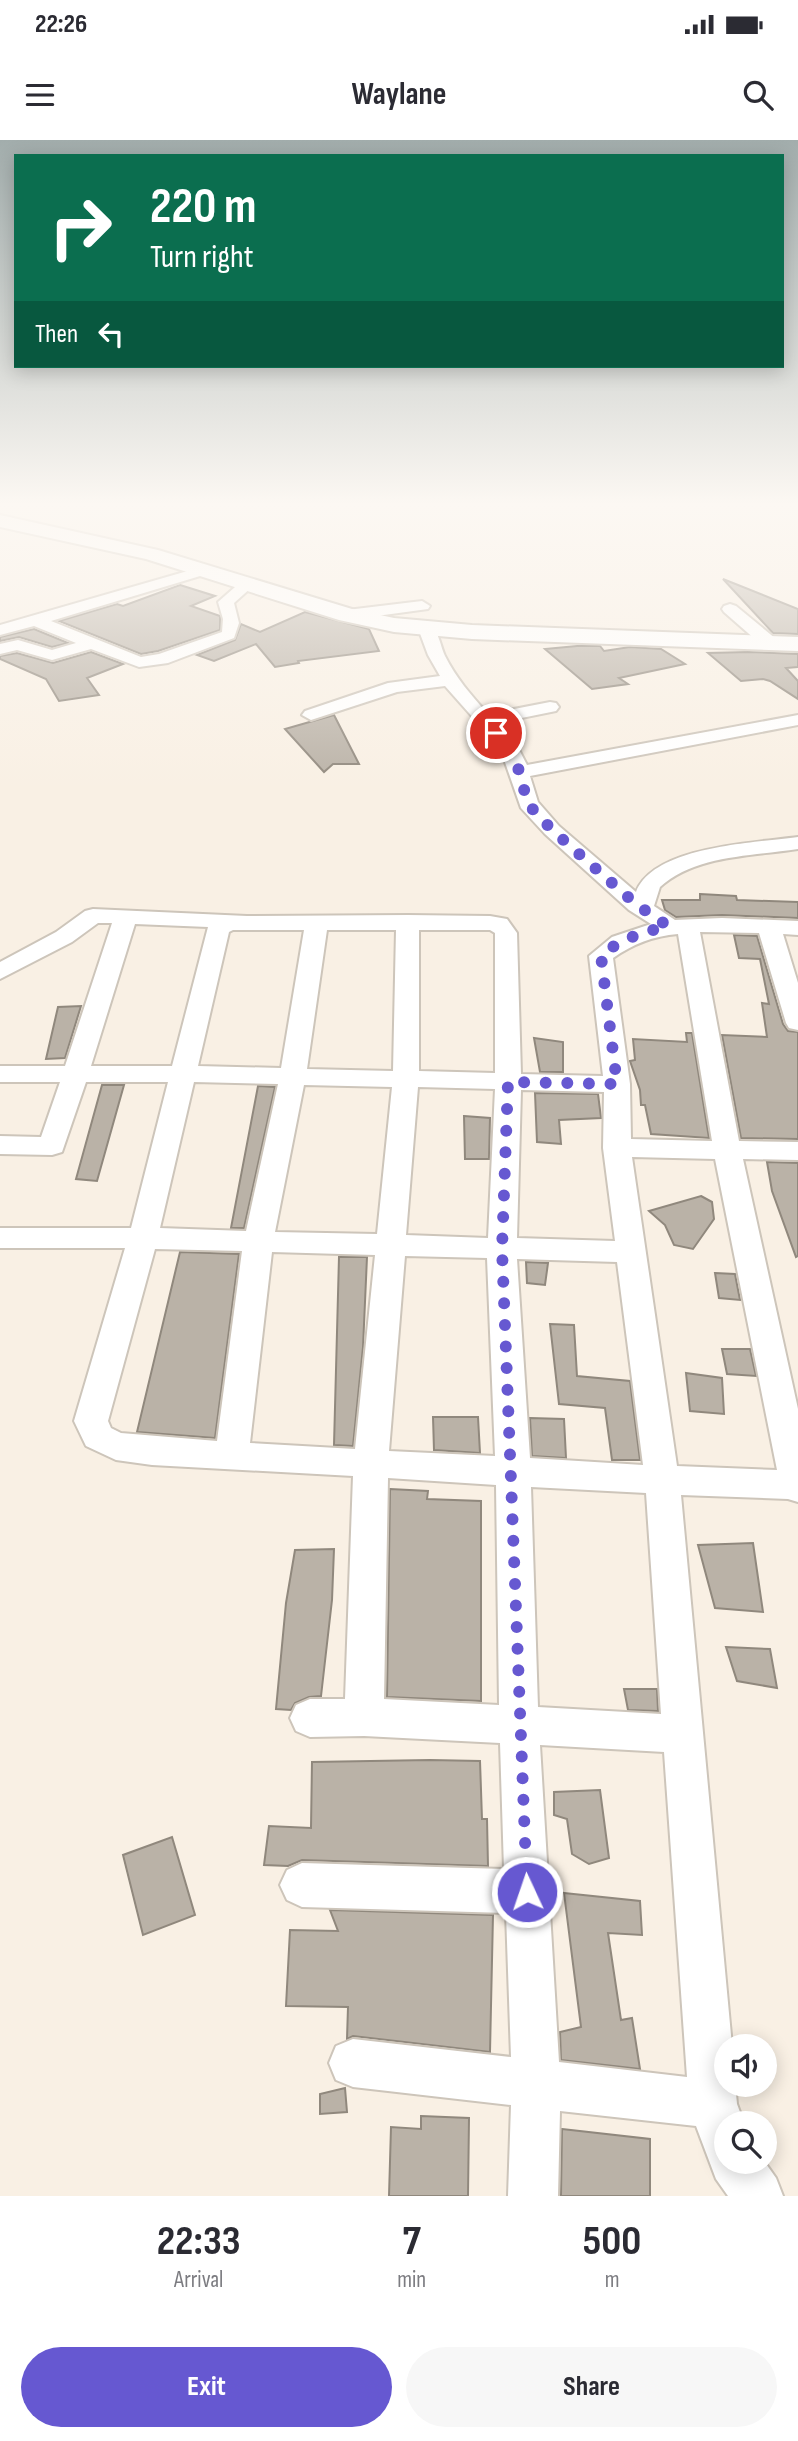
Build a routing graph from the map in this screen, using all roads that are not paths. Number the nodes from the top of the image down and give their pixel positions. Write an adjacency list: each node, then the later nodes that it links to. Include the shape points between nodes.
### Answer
1 (112, 598): 7 (street)
2 (232, 598): 12 (street, via 226,603 232,620 228,635 146,663)
3 (294, 598): 6 (main road)
4 (422, 606): 6 (street)
5 (730, 609): 10 (street)
6 (346, 615): 8 (main road)
7 (36, 621): 9 (street); 12 (street)
8 (426, 628): 10 (main road); 14 (street)
9 (0, 630)
10 (770, 643): 13 (main road)
11 (5, 644): 12 (street, via 52,655)
12 (91, 644)
13 (798, 645)
14 (451, 680): 16 (street, via 394,687); 17 (street)
15 (550, 706): 17 (street)
16 (311, 715)
17 (484, 720): 19 (street, via 508,746)
18 (798, 720): 19 (street)
19 (518, 773): 21 (street, via 528,804)
20 (798, 844): 21 (street, via 680,863 650,885)
21 (642, 909): 26 (street)
22 (126, 916): 23 (street); 29 (street, via 93,916); 31 (street)
23 (242, 921): 24 (street); 33 (street, via 218,929)
24 (317, 922): 25 (street); 34 (street)
25 (408, 922): 35 (street); 36 (street, via 490,923 506,933)
26 (678, 926): 27 (street); 37 (street, via 629,938 601,956); 40 (street)
27 (769, 927): 28 (street); 30 (street)
28 (798, 928)
29 (0, 972)
30 (798, 1023)
31 (75, 1072): 32 (street); 33 (street); 38 (street, via 52,1146)
32 (0, 1074)
33 (181, 1074): 34 (street); 43 (street)
34 (293, 1077): 35 (street); 44 (street)
35 (406, 1079): 36 (street); 45 (street)
36 (508, 1082): 37 (street); 46 (street)
37 (617, 1084): 39 (street)
38 (0, 1145)
39 (617, 1148): 40 (street); 47 (street)
40 (728, 1149): 41 (street); 52 (street)
41 (798, 1151)
42 (0, 1238): 43 (street)
43 (143, 1238): 44 (street); 48 (street, via 92,1421 98,1437 116,1446 152,1451)
44 (258, 1243): 45 (street); 48 (street)
45 (389, 1246): 46 (street); 49 (street)
46 (502, 1249): 47 (street); 50 (street)
47 (631, 1252): 51 (street)
48 (232, 1455): 49 (street)
49 (371, 1462): 50 (street); 53 (street)
50 (513, 1471): 51 (street); 55 (street)
51 (662, 1480): 52 (street); 56 (street)
52 (798, 1486)
53 (364, 1717): 54 (street); 55 (street)
54 (310, 1718)
55 (519, 1726): 56 (street); 58 (street)
56 (683, 1734): 61 (street)
57 (302, 1885): 58 (street)
58 (527, 1892): 60 (street)
59 (353, 2063): 60 (street)
60 (536, 2083): 62 (street); 64 (street)
61 (719, 2111)
62 (714, 2122)
63 (743, 2174): 65 (street)
64 (533, 2196)
65 (758, 2196)

